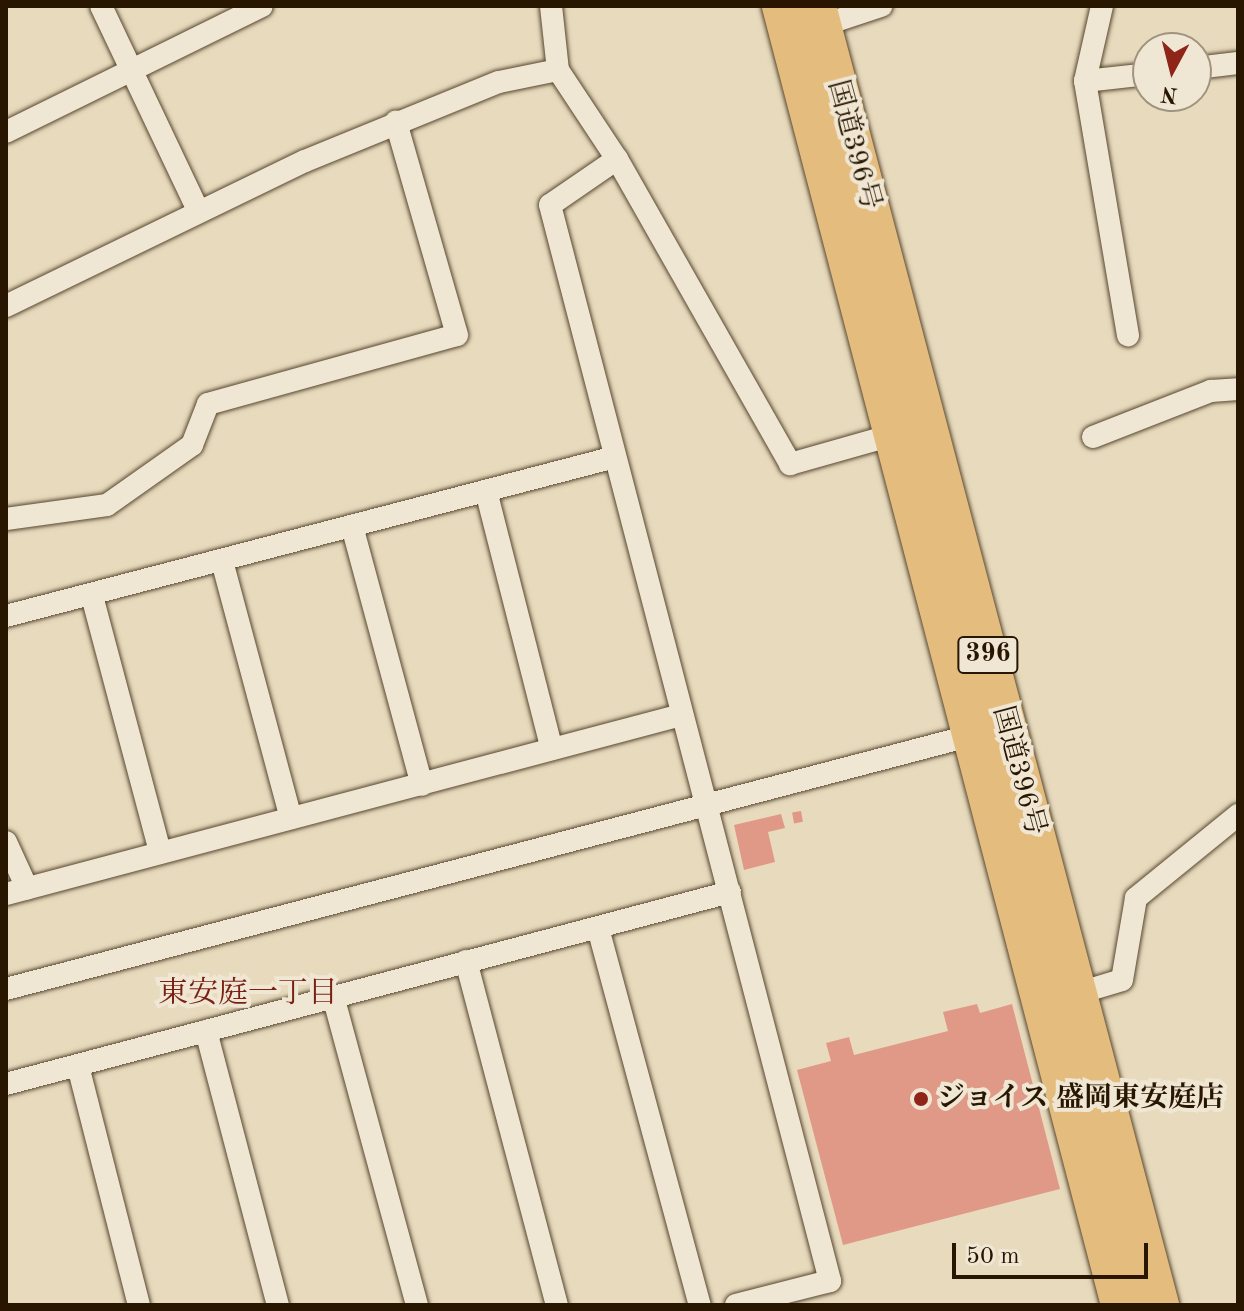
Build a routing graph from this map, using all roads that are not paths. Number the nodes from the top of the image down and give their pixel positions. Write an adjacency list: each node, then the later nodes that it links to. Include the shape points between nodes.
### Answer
1 (101, 6): 10 (street)
2 (262, 6): 10 (street)
3 (551, 6): 9 (street)
4 (881, 6): 6 (street)
5 (1102, 6): 12 (street)
6 (802, 18): 20 (highway, 国道396号 / 396)
7 (1238, 63): 8 (street)
8 (1212, 66)
9 (558, 70): 13 (street, via 499,82); 15 (street)
10 (132, 71): 14 (street); 16 (street)
11 (1132, 76): 12 (street)
12 (1085, 81): 18 (street)
13 (396, 122): 16 (street); 24 (street, via 457,335 208,404 192,445 107,505)
14 (6, 132)
15 (617, 159): 20 (street, via 790,464); 22 (street, via 550,205)
16 (197, 208): 17 (street)
17 (6, 306)
18 (1128, 335)
19 (1238, 389): 21 (street, via 1211,391)
20 (909, 430): 30 (highway, 国道396号 / 396); 44 (highway, 国道396号 / 396)
21 (1093, 437)
22 (615, 457): 23 (street); 29 (street)
23 (486, 491): 25 (street); 31 (street)
24 (6, 519)
25 (352, 526): 26 (street); 32 (street)
26 (222, 561): 27 (street); 35 (street)
27 (92, 596): 28 (street); 37 (street)
28 (6, 616)
29 (681, 715): 31 (street); 33 (street)
30 (973, 735): 33 (street); 44 (highway, 国道396号 / 396)
31 (552, 749): 32 (street)
32 (422, 785): 35 (street)
33 (706, 804): 39 (street); 42 (street)
34 (1238, 815): 44 (street, via 1136,898 1122,980)
35 (291, 818): 37 (street)
36 (6, 842): 38 (street)
37 (160, 852): 38 (street)
38 (17, 891)
39 (730, 892): 40 (street); 53 (street, via 830,1281)
40 (598, 928): 41 (street); 52 (street)
41 (466, 961): 43 (street); 51 (street)
42 (6, 989)
43 (333, 996): 45 (street); 50 (street)
44 (1059, 999): 54 (highway, 国道396号 / 396); 55 (highway, 国道396号 / 396)
45 (206, 1031): 46 (street); 49 (street)
46 (78, 1066): 47 (street); 48 (street)
47 (6, 1084)
48 (139, 1305)
49 (278, 1305)
50 (417, 1305)
51 (557, 1305)
52 (700, 1305)
53 (736, 1305)
54 (1121, 1305)
55 (1159, 1305)

